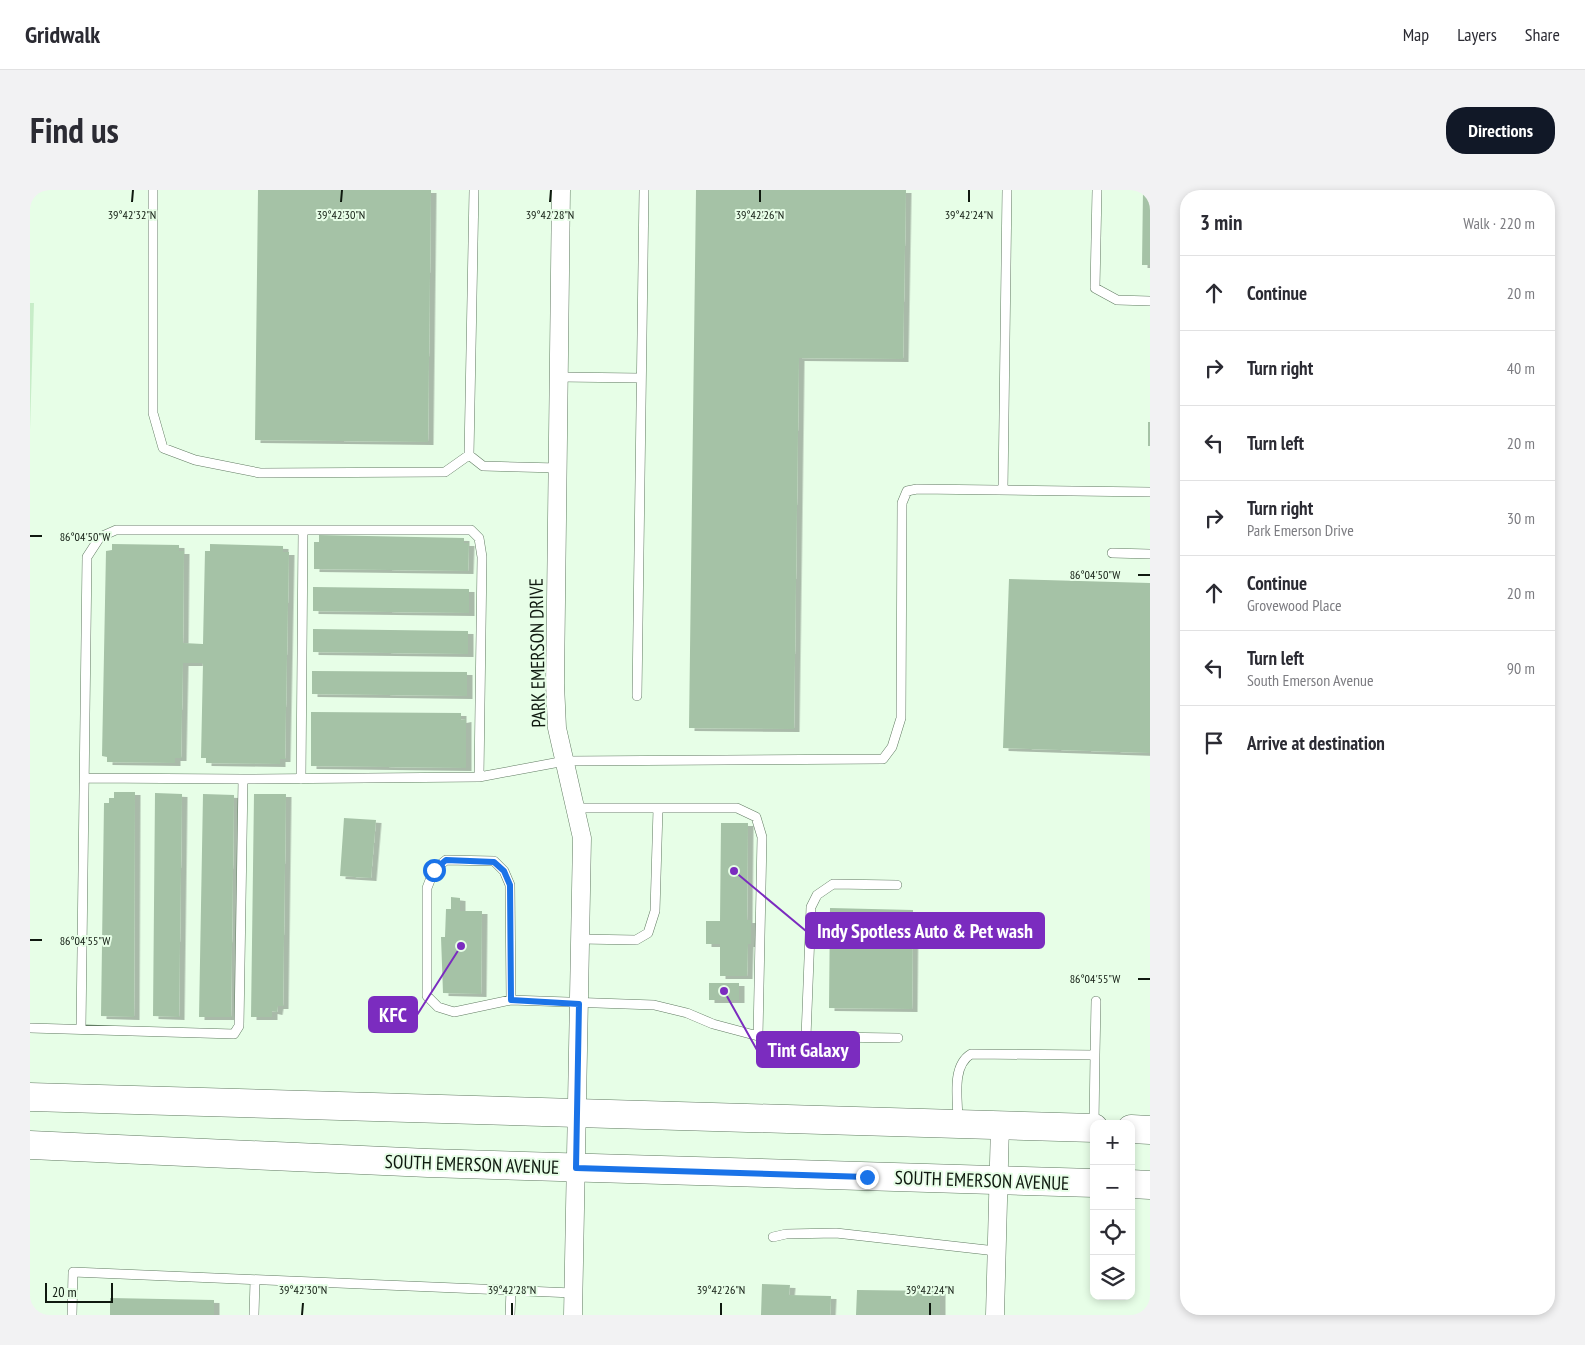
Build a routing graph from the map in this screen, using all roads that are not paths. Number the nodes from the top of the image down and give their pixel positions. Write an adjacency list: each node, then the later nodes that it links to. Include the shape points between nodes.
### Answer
1 (153, 190): 10 (lane, via 153,413 163,448 195,460 260,474 445,472)
2 (474, 190): 10 (lane)
3 (561, 190): 8 (street, PARK EMERSON DRIVE)
4 (644, 190): 9 (lane)
5 (1006, 190): 12 (lane)
6 (1097, 190): 7 (lane, via 1094,288 1117,300)
7 (1150, 302)
8 (559, 378): 9 (lane); 11 (street, PARK EMERSON DRIVE)
9 (641, 378): 17 (lane)
10 (469, 455): 11 (lane, via 483,466)
11 (558, 468): 18 (street, PARK EMERSON DRIVE, via 555,684 557,728)
12 (1003, 490): 13 (lane); 18 (lane, via 917,488 907,491 902,503 901,718 892,747 883,759)
13 (1150, 492)
14 (303, 530): 19 (lane, via 471,530 479,538 482,557); 20 (lane, via 116,530 100,537 87,557); 22 (lane)
15 (1112, 553): 16 (lane)
16 (1150, 554)
17 (638, 696)
18 (565, 761): 19 (lane); 23 (street, PARK EMERSON DRIVE)
19 (480, 777): 22 (lane)
20 (85, 778): 21 (lane); 31 (lane)
21 (243, 779): 22 (lane); 31 (lane, via 239,1026 234,1034)
22 (301, 779)
23 (576, 808): 24 (lane); 26 (street, PARK EMERSON DRIVE, via 582,838)
24 (658, 809): 26 (lane, via 655,911 648,933 636,940); 32 (lane, via 738,808 756,817 762,837)
25 (897, 884): 33 (lane, via 834,884 817,895 811,907)
26 (580, 939): 29 (street, PARK EMERSON DRIVE)
27 (511, 1000): 27 (lane, via 510,885 504,871 494,862 446,860 434,870 427,888 427,996 438,1007 454,1012); 29 (lane)
28 (1096, 1001): 35 (lane)
29 (579, 1004): 32 (lane, via 654,1005); 37 (street, PARK EMERSON DRIVE)
30 (30, 1028): 31 (lane)
31 (81, 1028)
32 (758, 1036): 33 (lane)
33 (806, 1037): 34 (lane)
34 (898, 1038)
35 (1095, 1055): 38 (lane); 39 (lane, via 971,1054 962,1060 958,1071)
36 (30, 1097): 37 (main road)
37 (577, 1112): 39 (main road); 45 (street, PARK EMERSON DRIVE)
38 (1094, 1120)
39 (958, 1124): 40 (main road)
40 (1000, 1125): 41 (main road); 46 (street)
41 (1090, 1128)
42 (1135, 1129): 43 (main road)
43 (1150, 1130)
44 (30, 1145): 45 (main road, SOUTH EMERSON AVENUE)
45 (576, 1168): 46 (main road, SOUTH EMERSON AVENUE); 54 (street, PARK EMERSON DRIVE)
46 (998, 1180): 47 (main road, SOUTH EMERSON AVENUE); 51 (street)
47 (1090, 1183)
48 (1135, 1184): 49 (main road)
49 (1150, 1185)
50 (773, 1237): 51 (lane, via 836,1233)
51 (996, 1251): 59 (street)
52 (255, 1280): 53 (lane); 55 (lane, via 73,1272); 56 (lane)
53 (511, 1290): 54 (lane); 57 (lane)
54 (573, 1293): 58 (street, PARK EMERSON DRIVE)
55 (72, 1315)
56 (254, 1315)
57 (510, 1315)
58 (573, 1315)
59 (995, 1315)

